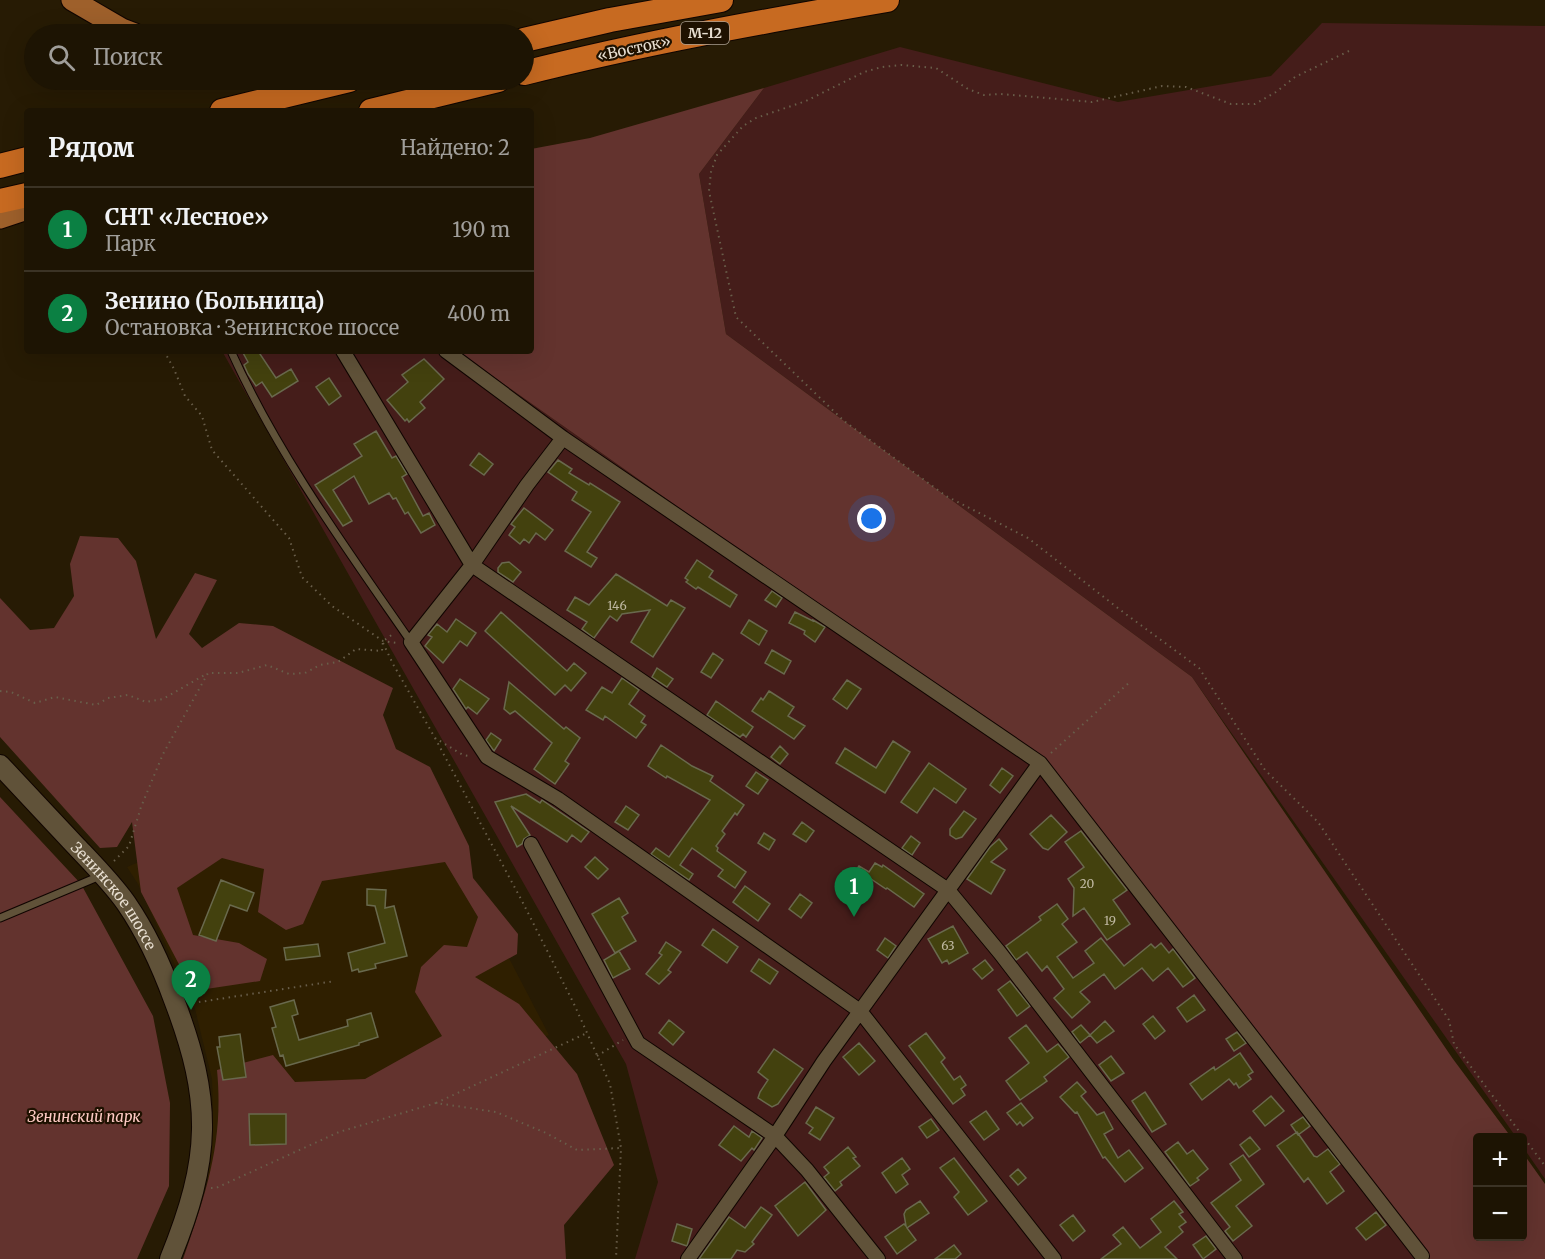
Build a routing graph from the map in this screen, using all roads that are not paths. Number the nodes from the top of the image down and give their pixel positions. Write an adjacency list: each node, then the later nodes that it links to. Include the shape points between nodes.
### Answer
1 (72, 0): 5 (main road)
2 (721, 0): 4 (highway, «Восток» / М-12)
3 (887, 0): 8 (highway, «Восток» / М-12, via 606,53)
4 (610, 20): 6 (main road); 7 (highway, «Восток» / М-12)
5 (113, 24)
6 (534, 31)
7 (534, 38)
8 (534, 71)
9 (308, 90): 11 (highway)
10 (457, 90): 12 (highway)
11 (234, 108)
12 (383, 108)
13 (24, 160): 14 (highway)
14 (0, 166)
15 (24, 196): 16 (highway)
16 (0, 201)
17 (24, 210): 18 (main road)
18 (0, 218)
19 (232, 354): 24 (lane, via 278,442)
20 (345, 354): 23 (street)
21 (450, 354): 22 (street)
22 (563, 438): 23 (street); 25 (street)
23 (472, 565): 24 (street); 29 (street)
24 (411, 642): 31 (street, via 487,757 558,799)
25 (1040, 763): 29 (street); 33 (street)
26 (0, 765): 28 (main road, Зенинское шоссе)
27 (531, 844): 32 (street, via 638,1042)
28 (103, 875): 30 (lane); 34 (main road, Зенинское шоссе, via 126,903 166,979 192,1049 201,1094 200,1164)
29 (948, 890): 31 (street); 38 (street)
30 (0, 918)
31 (860, 1011): 32 (street); 37 (street)
32 (775, 1136): 35 (street); 36 (street)
33 (1421, 1258)
34 (170, 1259)
35 (688, 1259)
36 (878, 1259)
37 (1054, 1259)
38 (1235, 1259)

